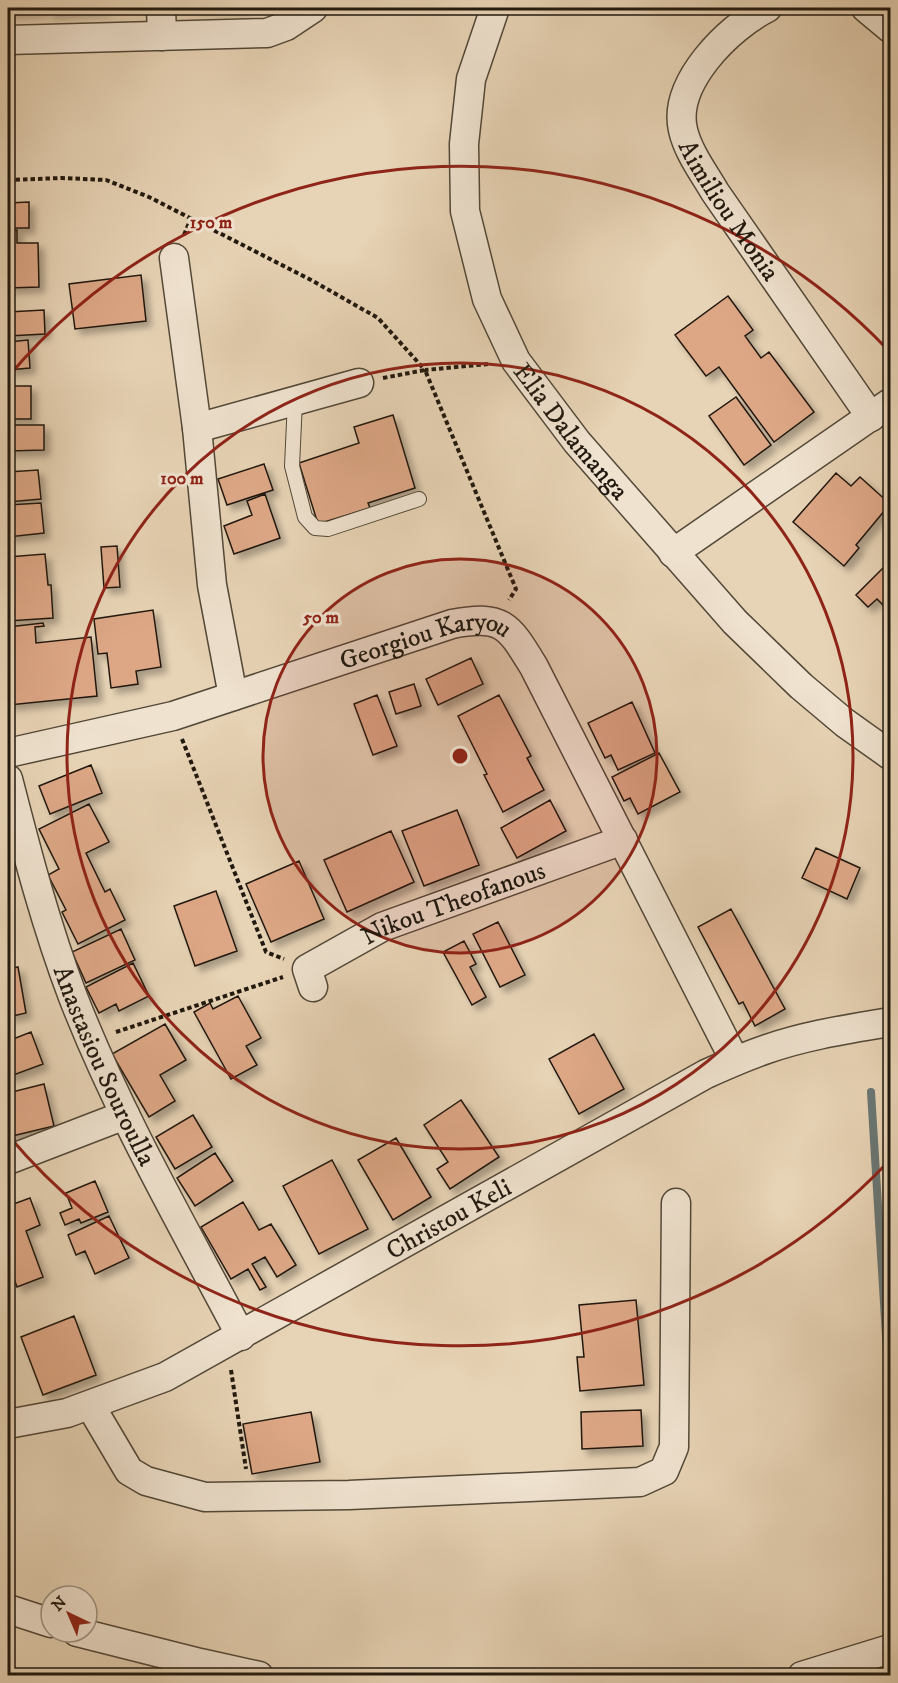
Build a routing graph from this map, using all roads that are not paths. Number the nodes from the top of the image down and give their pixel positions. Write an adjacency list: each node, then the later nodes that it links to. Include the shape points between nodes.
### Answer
1 (162, 8): 7 (street)
2 (312, 8): 7 (street, via 286,26 267,33)
3 (495, 8): 15 (street, Elia Dalamanga, via 471,79 464,144 465,211 488,299 516,361 577,442)
4 (767, 8): 12 (street, Aimiliou Monia, via 726,37 701,67 684,98 683,131 715,192)
5 (866, 8): 6 (street)
6 (891, 28)
7 (162, 36): 8 (street)
8 (8, 40)
9 (174, 258): 13 (street)
10 (359, 383): 11 (street)
11 (295, 401): 13 (street); 14 (lane, via 292,466 305,517 315,528 327,529)
12 (881, 410): 15 (street, Aimiliou Monia)
13 (197, 428): 16 (street, via 212,585)
14 (419, 499)
15 (673, 553): 18 (street, Elia Dalamanga, via 735,622 801,686)
16 (233, 696): 17 (street, Georgiou Karyou, via 173,716); 20 (street, Georgiou Karyou, via 452,624 474,620 498,622 511,632 534,667)
17 (8, 753)
18 (891, 755)
19 (8, 779): 24 (street, Anastasiou Souroulla, via 48,928)
20 (623, 840): 21 (street, Nikou Theofanous, via 382,927); 23 (street, Georgiou Karyou)
21 (310, 978)
22 (891, 1022): 23 (street, Christou Keli, via 809,1037)
23 (735, 1061): 27 (street, Christou Keli)
24 (124, 1115): 25 (street); 27 (street, Anastasiou Souroulla)
25 (8, 1160)
26 (676, 1203): 28 (street, via 674,1447 664,1471 640,1482 205,1497 146,1481 129,1471)
27 (234, 1340): 28 (street, Christou Keli, via 165,1377)
28 (90, 1405): 29 (street, Christou Keli)
29 (8, 1424)
30 (8, 1609): 31 (street)
31 (39, 1619)
32 (99, 1638): 34 (street)
33 (891, 1649): 35 (street)
34 (259, 1676)
35 (802, 1676)

